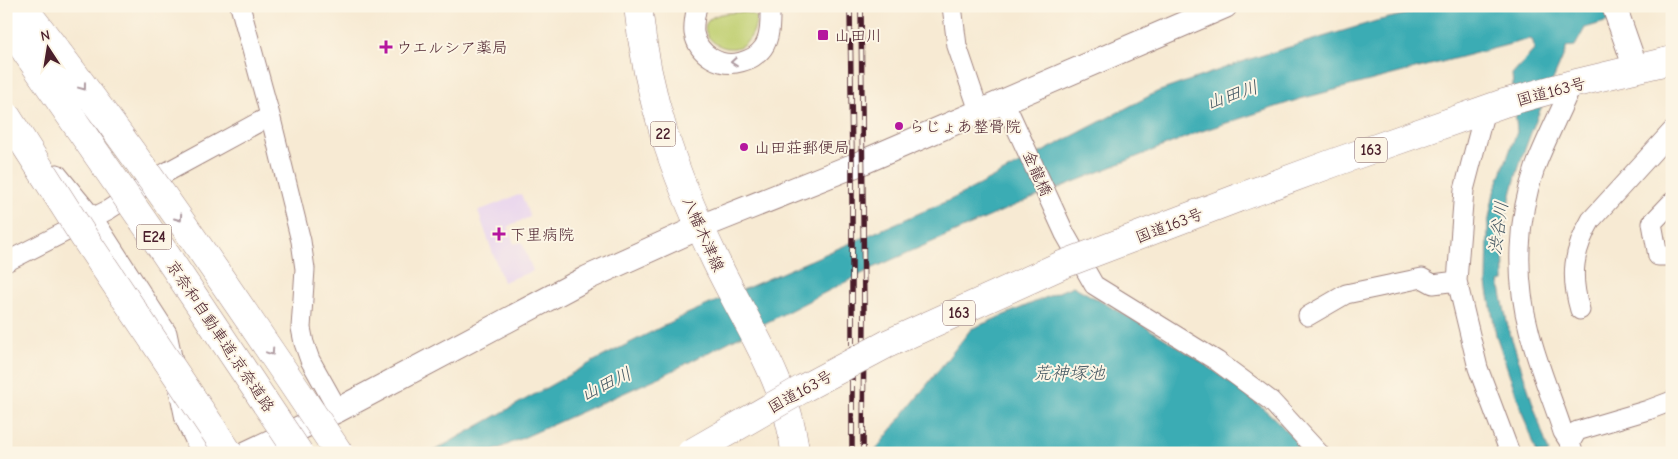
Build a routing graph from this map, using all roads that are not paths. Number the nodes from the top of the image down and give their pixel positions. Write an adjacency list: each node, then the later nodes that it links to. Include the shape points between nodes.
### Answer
1 (22, 6): 35 (main road, one-way to 35, bridge, via 145,168)
2 (240, 6): 18 (street)
3 (638, 6): 22 (main road, 八幡木津線 / 22, via 648,77 658,116 669,154)
4 (697, 6): 5 (street, one-way to 4, via 769,35 764,47 754,58 737,63 720,63 699,46 694,33)
5 (770, 6)
6 (952, 6): 16 (street, via 957,46)
7 (1226, 6): 13 (street)
8 (1614, 6): 11 (street)
9 (6, 23): 34 (main road, 京奈和自動車道;京奈道路 / E24, bridge)
10 (1672, 60): 11 (main road, 国道163号 / 163)
11 (1636, 70): 12 (main road, 国道163号 / 163)
12 (1570, 85): 14 (main road, 国道163号 / 163); 30 (street, via 1535,168 1523,217 1519,266 1529,330 1563,432)
13 (1007, 106): 16 (street); 38 (street, 金龍橋, via 1065,234 1094,285 1217,361 1271,401)
14 (1494, 107): 25 (street, via 1464,190); 36 (main road, 国道163号 / 163, bridge, via 1336,162 1064,264 887,344)
15 (6, 108): 21 (street)
16 (979, 111): 22 (street)
17 (6, 115): 32 (main road, bridge, via 89,245)
18 (270, 116): 21 (street, via 166,172); 29 (street, via 301,241 305,268 301,328 304,343)
19 (1672, 131): 26 (street, via 1591,220 1581,236 1575,254 1573,281)
20 (1672, 202): 23 (street, via 1652,223 1658,256)
21 (93, 218): 24 (street); 31 (street, via 167,333 185,419)
22 (700, 227): 29 (street, via 587,278); 37 (main road, 八幡木津線 / 22, via 782,394 789,414)
23 (1672, 256)
24 (6, 262)
25 (1457, 281): 27 (street, via 1433,284 1422,278 1373,287 1346,294); 39 (street, via 1478,368)
26 (1580, 310)
27 (1308, 316)
28 (1672, 401): 30 (street, via 1577,431)
29 (338, 410): 33 (street)
30 (1572, 448)
31 (201, 453)
32 (230, 453)
33 (247, 453)
34 (299, 453)
35 (339, 453)
36 (691, 453)
37 (795, 453)
38 (1319, 453)
39 (1510, 453)

